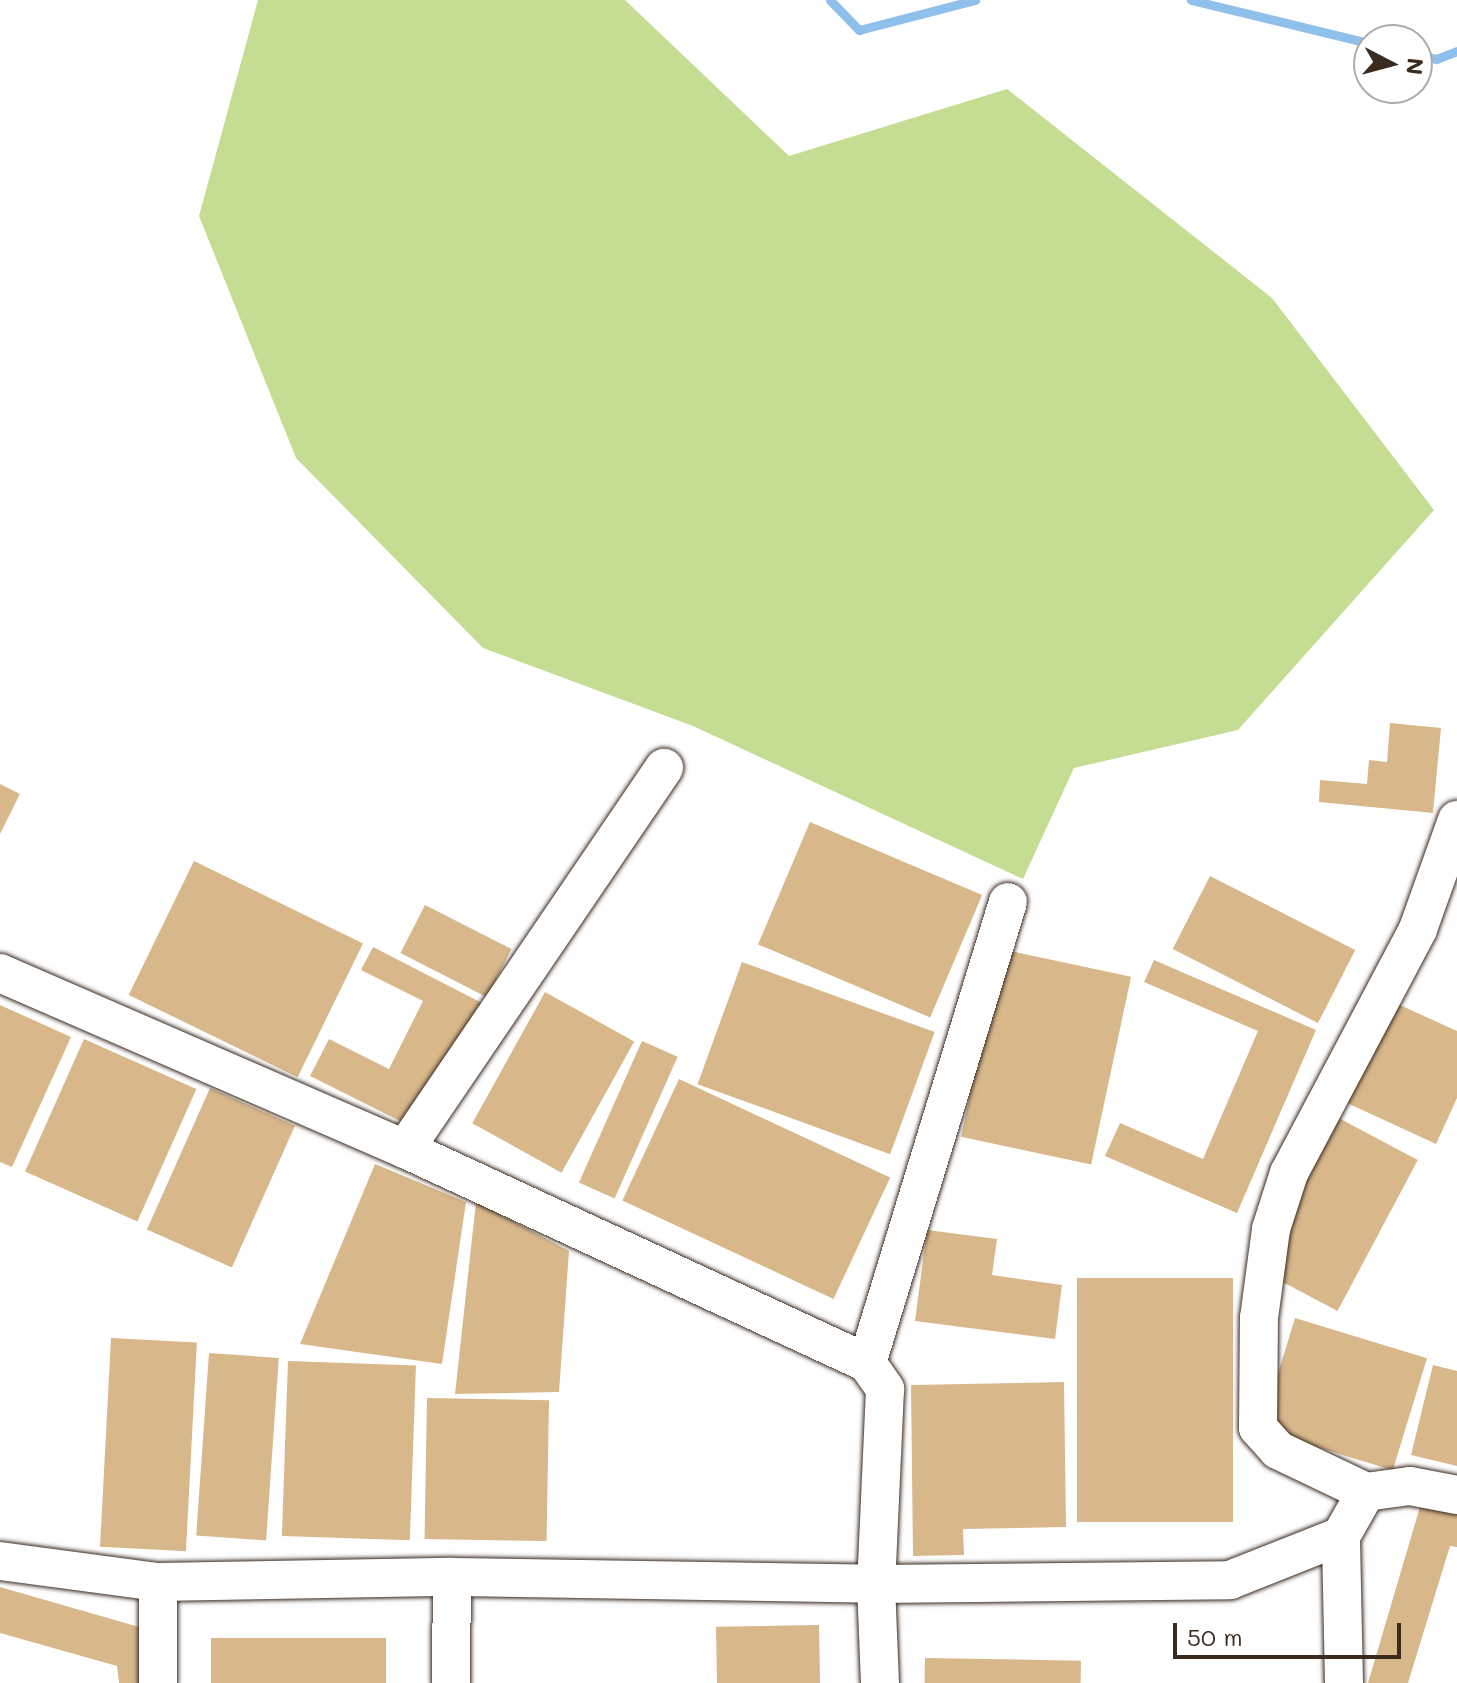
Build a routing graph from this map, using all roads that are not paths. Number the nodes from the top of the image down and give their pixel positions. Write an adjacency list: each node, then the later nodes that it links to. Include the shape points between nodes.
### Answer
1 (664, 768): 5 (street)
2 (1457, 820): 7 (street, via 1418,929 1289,1173 1271,1229 1259,1318 1258,1428 1278,1450)
3 (1008, 902): 6 (street)
4 (0, 973): 5 (street)
5 (405, 1149): 6 (street)
6 (867, 1363): 13 (street, via 885,1389)
7 (1366, 1492): 8 (street, via 1410,1486); 9 (street)
8 (1457, 1495)
9 (1341, 1536): 13 (street, via 1230,1580); 17 (street)
10 (0, 1561): 12 (street)
11 (452, 1577): 12 (street); 13 (street); 15 (street)
12 (158, 1582): 14 (street)
13 (876, 1584): 16 (street)
14 (158, 1683)
15 (451, 1683)
16 (880, 1683)
17 (1344, 1683)

